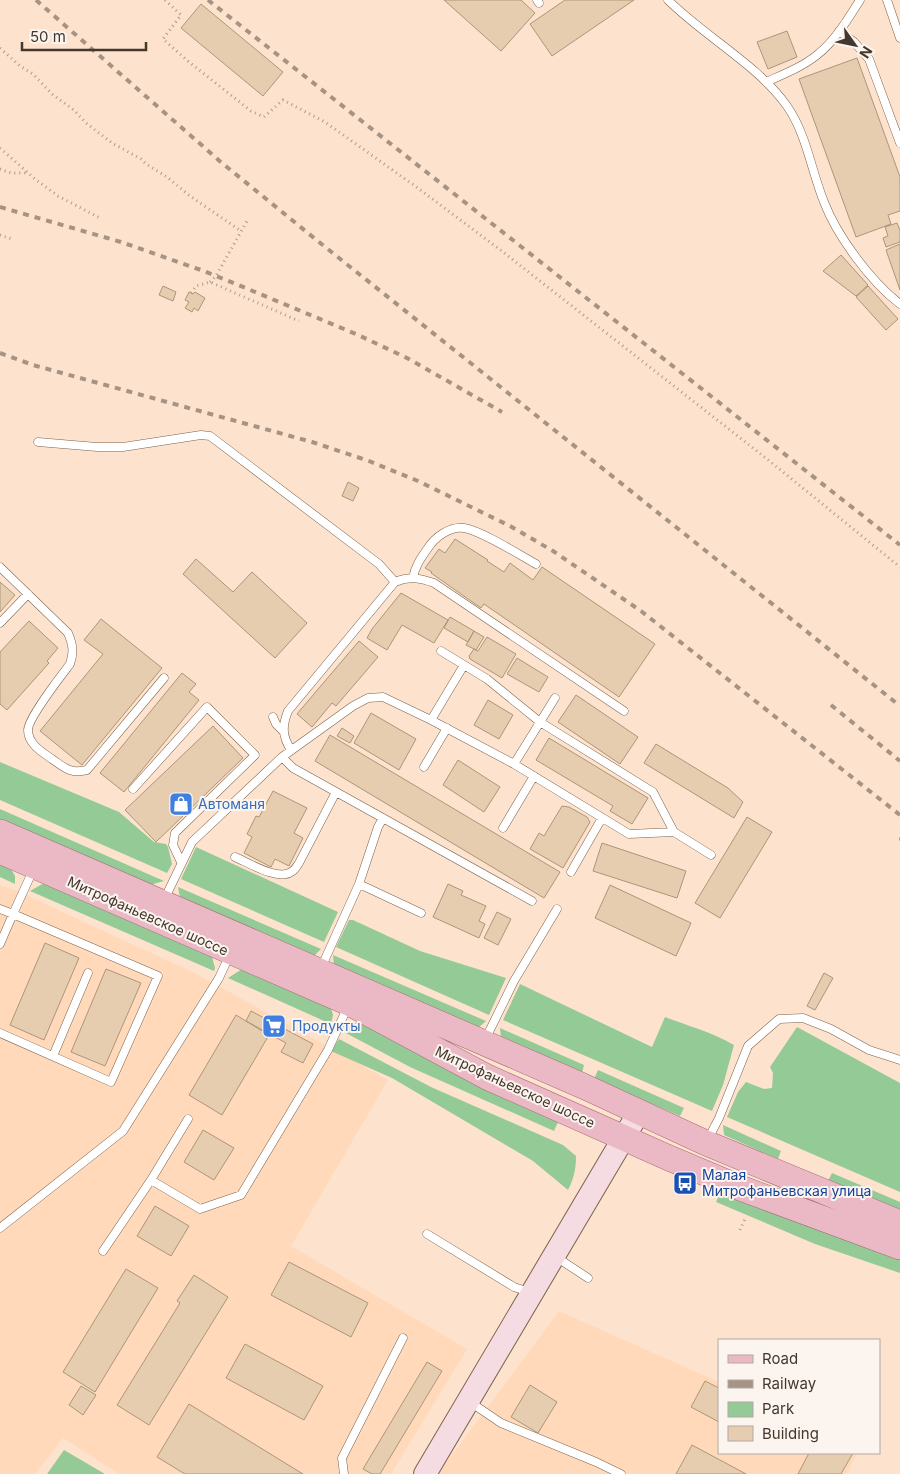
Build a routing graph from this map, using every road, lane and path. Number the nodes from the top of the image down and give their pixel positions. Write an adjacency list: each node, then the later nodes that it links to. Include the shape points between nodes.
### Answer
1 (165, 0): 25 (path, via 181,15 163,39 252,111 264,117 283,100 325,122 503,252)
2 (668, 0): 8 (lane)
3 (860, 0): 5 (lane)
4 (887, 0): 6 (lane)
5 (839, 31): 8 (lane, via 818,54); 9 (lane, via 854,42 869,60)
6 (900, 38)
7 (0, 48): 15 (path, via 112,143 141,159)
8 (766, 82): 20 (lane, via 787,107 806,144 823,201 838,233 889,296)
9 (900, 143)
10 (0, 148): 12 (path)
11 (0, 169): 12 (path)
12 (28, 173): 13 (path, via 58,196)
13 (100, 218)
14 (248, 221): 15 (path)
15 (241, 231): 18 (path)
16 (0, 236): 17 (path)
17 (12, 239)
18 (210, 282): 19 (path, via 196,286); 21 (path)
19 (191, 293)
20 (900, 304)
21 (298, 321)
22 (38, 442): 27 (lane, via 123,447 210,436 379,564)
23 (536, 564): 26 (lane, via 476,532 462,528 440,534 431,542 415,568)
24 (0, 567): 28 (lane)
25 (900, 567)
26 (413, 578): 27 (lane); 34 (lane, via 434,583)
27 (395, 582): 39 (lane, via 288,711)
28 (28, 594): 29 (lane); 32 (lane, via 68,633 73,644 70,664 32,719 28,730 38,749 67,770 77,773 87,770)
29 (0, 623)
30 (441, 651): 31 (lane)
31 (464, 665): 36 (lane); 37 (lane, via 487,679)
32 (164, 678)
33 (555, 698): 37 (lane)
34 (624, 711)
35 (273, 717): 39 (lane)
36 (431, 720): 38 (lane); 40 (lane, via 383,698 368,698)
37 (540, 722): 42 (lane); 51 (lane, via 653,792)
38 (447, 728): 42 (lane); 43 (lane)
39 (283, 730): 40 (lane)
40 (290, 750): 41 (lane)
41 (282, 756): 46 (lane, via 293,768); 55 (lane, via 192,842)
42 (514, 764): 44 (lane)
43 (424, 767)
44 (534, 776): 48 (lane); 49 (lane)
45 (133, 789): 55 (lane, via 207,707 255,755 174,833 174,851)
46 (336, 792): 47 (lane); 54 (lane, via 293,871 274,874)
47 (383, 818): 58 (lane); 59 (lane)
48 (602, 818): 51 (lane, via 629,834); 57 (lane)
49 (503, 828)
50 (0, 832): 60 (main road, Митрофаньевское шоссе)
51 (674, 832): 53 (lane)
52 (0, 851): 56 (main road, Митрофаньевское шоссе)
53 (712, 855)
54 (235, 857)
55 (182, 862): 60 (lane)
56 (35, 867): 64 (lane); 66 (main road, Митрофаньевское шоссе)
57 (571, 872)
58 (359, 884): 63 (lane); 67 (lane)
59 (532, 901)
60 (162, 903): 67 (main road, Митрофаньевское шоссе)
61 (557, 908): 71 (lane, via 514,981)
62 (0, 909): 64 (lane)
63 (421, 912)
64 (13, 914): 65 (lane); 72 (lane, via 158,976 111,1082)
65 (0, 944)
66 (231, 952): 69 (main road, Митрофаньевское шоссе); 81 (lane, via 219,978 123,1131)
67 (320, 971): 71 (main road, Митрофаньевское шоссе)
68 (88, 973): 72 (lane)
69 (349, 1004): 76 (main road, Митрофаньевское шоссе, via 486,1077); 78 (lane, via 328,1050 241,1195 200,1209)
70 (0, 1033): 72 (lane)
71 (483, 1044): 74 (main road, Митрофаньевское шоссе)
72 (53, 1056)
73 (900, 1060): 77 (lane, via 869,1050 803,1018 779,1018 748,1046)
74 (639, 1112): 76 (street); 77 (main road, Митрофаньевское шоссе)
75 (188, 1119): 78 (lane)
76 (624, 1138): 84 (main road, Митрофаньевское шоссе, via 743,1189); 86 (street)
77 (706, 1143): 80 (main road, Митрофаньевское шоссе)
78 (151, 1180): 85 (lane)
79 (745, 1219): 82 (path)
80 (900, 1223)
81 (0, 1228)
82 (740, 1230)
83 (427, 1234): 88 (lane, via 514,1287)
84 (900, 1246)
85 (103, 1251)
86 (553, 1256): 87 (lane); 88 (street)
87 (588, 1278)
88 (531, 1293): 90 (street)
89 (403, 1338): 91 (lane, via 342,1458)
90 (469, 1402): 92 (street); 93 (lane, via 500,1423)
91 (344, 1474)
92 (425, 1474)
93 (621, 1474)

